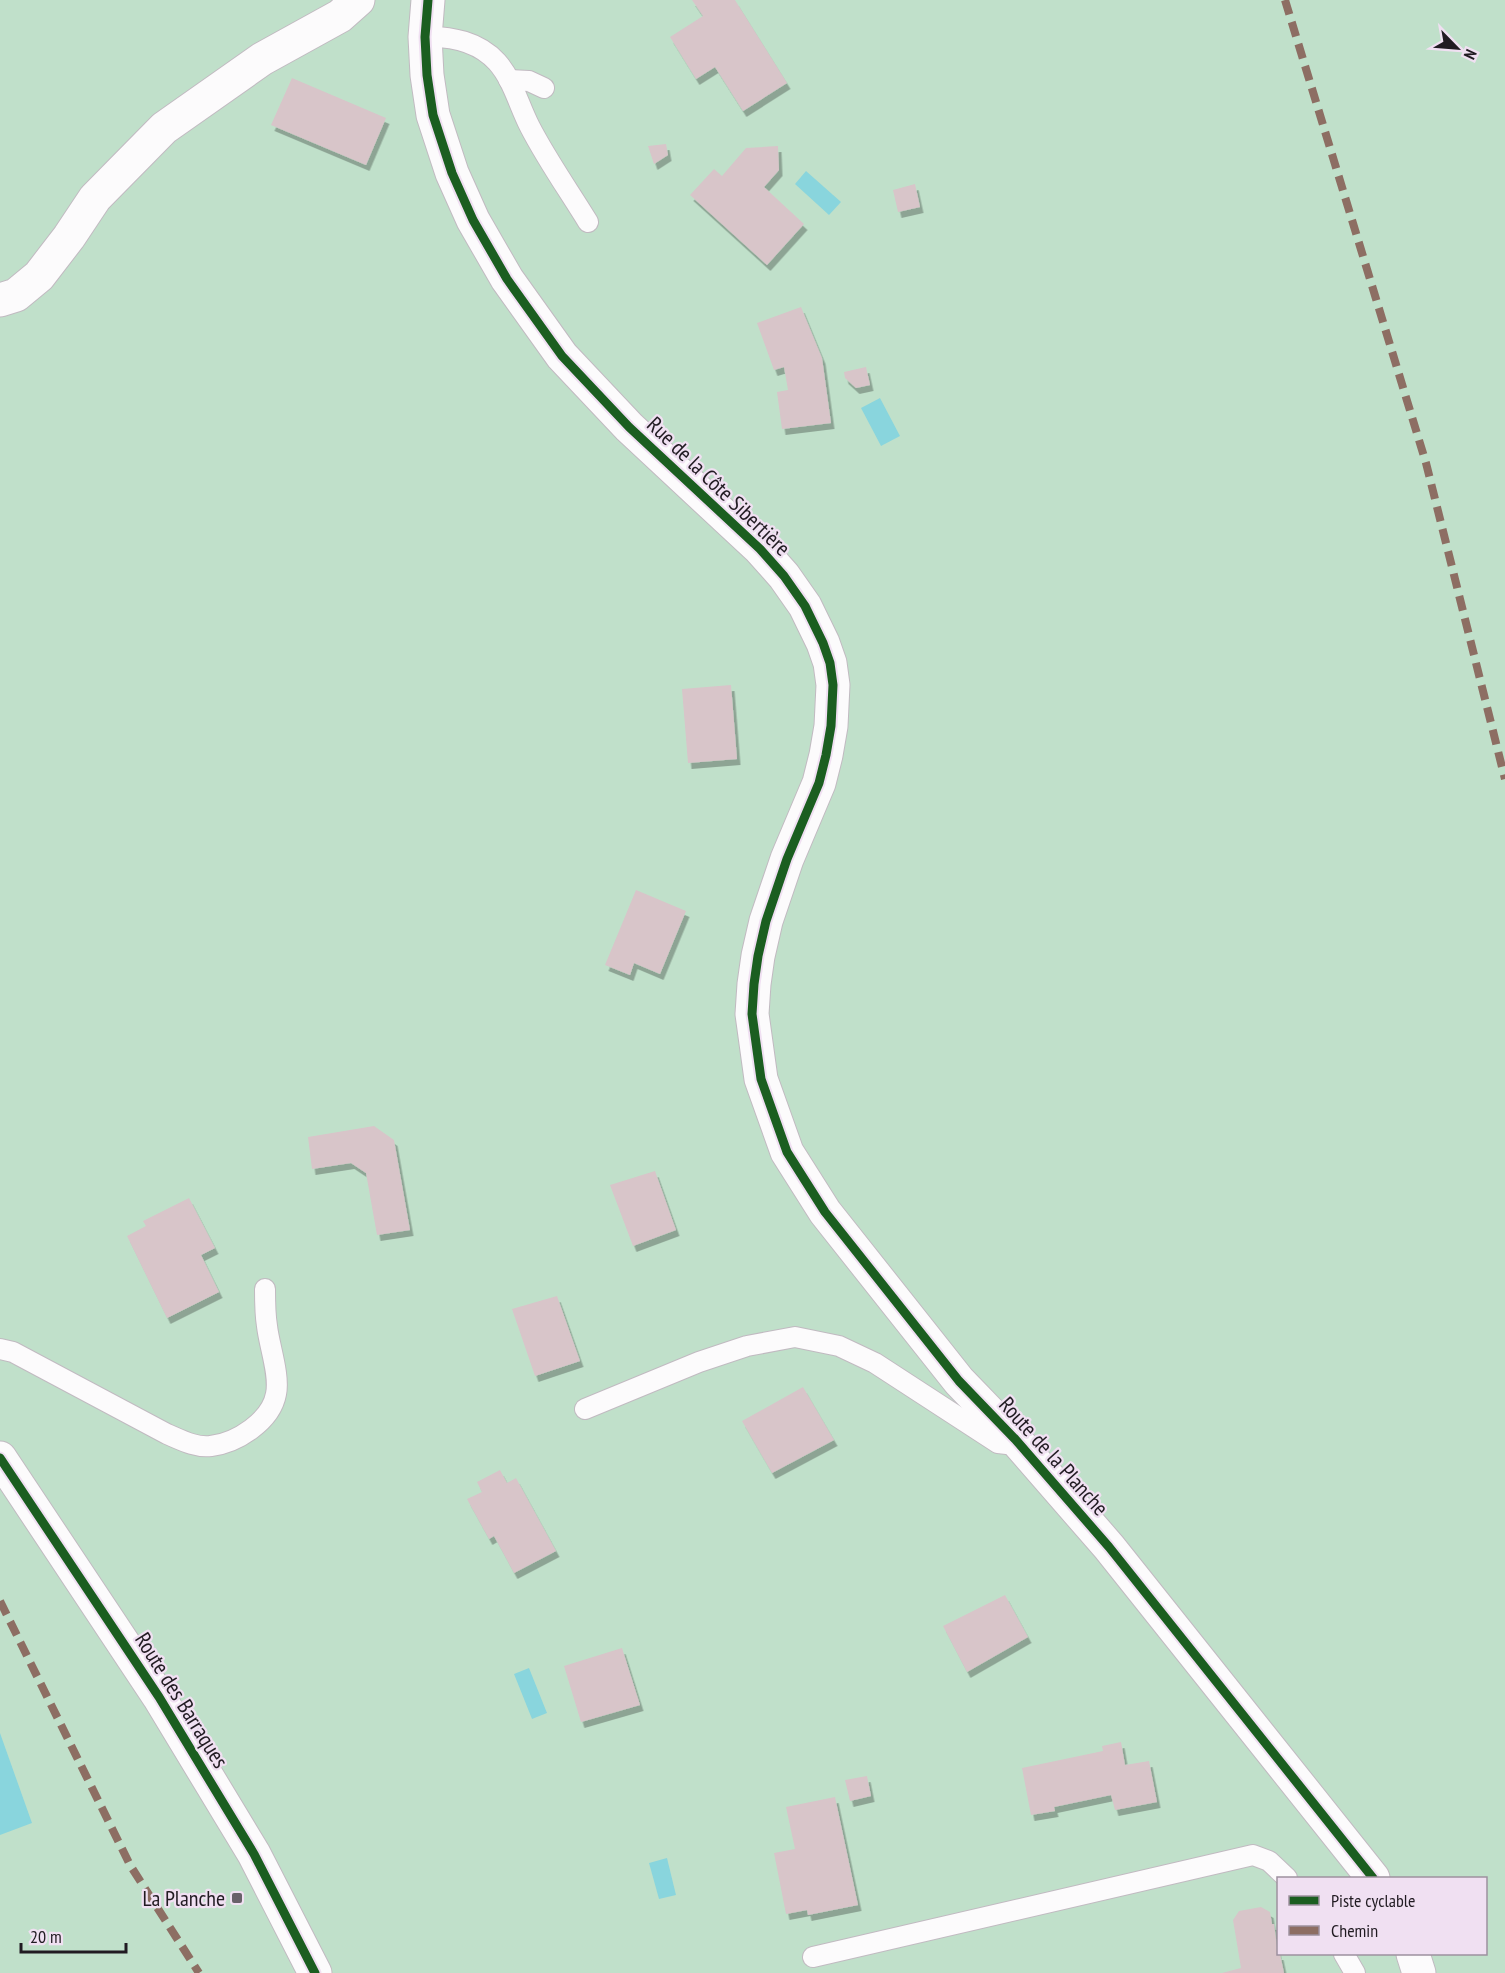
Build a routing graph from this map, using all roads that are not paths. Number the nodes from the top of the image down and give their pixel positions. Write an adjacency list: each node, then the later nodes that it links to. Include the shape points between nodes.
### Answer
1 (358, 0): 7 (street, via 340,16 262,59 164,129 95,198 39,276 16,295)
2 (428, 0): 3 (street, Rue de la Côte Sibertière)
3 (426, 37): 4 (lane, via 460,40 477,48 496,61); 8 (street, Rue de la Côte Sibertière, via 433,116 452,173 472,220 507,279 562,356 629,427 784,576 824,643 833,685 826,755 766,921 754,984)
4 (508, 80): 5 (lane, via 529,81); 6 (lane, via 532,130)
5 (544, 88)
6 (588, 222)
7 (0, 300)
8 (754, 1036): 12 (street, Route de la Planche, via 761,1079 787,1152 825,1212 959,1381)
9 (265, 1289): 10 (lane, via 276,1393 270,1411 230,1441 210,1446 192,1445 167,1434 13,1352)
10 (0, 1349)
11 (585, 1410): 12 (lane, via 699,1362 747,1346 795,1338 839,1346 875,1363 998,1443 1007,1444)
12 (1015, 1438): 15 (street, Route de la Planche, via 1109,1547)
13 (0, 1458): 19 (street, Route des Barraques, via 159,1697 254,1854)
14 (1286, 1877): 18 (lane, via 1269,1861 1253,1856)
15 (1372, 1877)
16 (1345, 1955): 20 (lane)
17 (1414, 1955): 21 (street)
18 (813, 1957)
19 (315, 1973)
20 (1354, 1973)
21 (1419, 1973)

